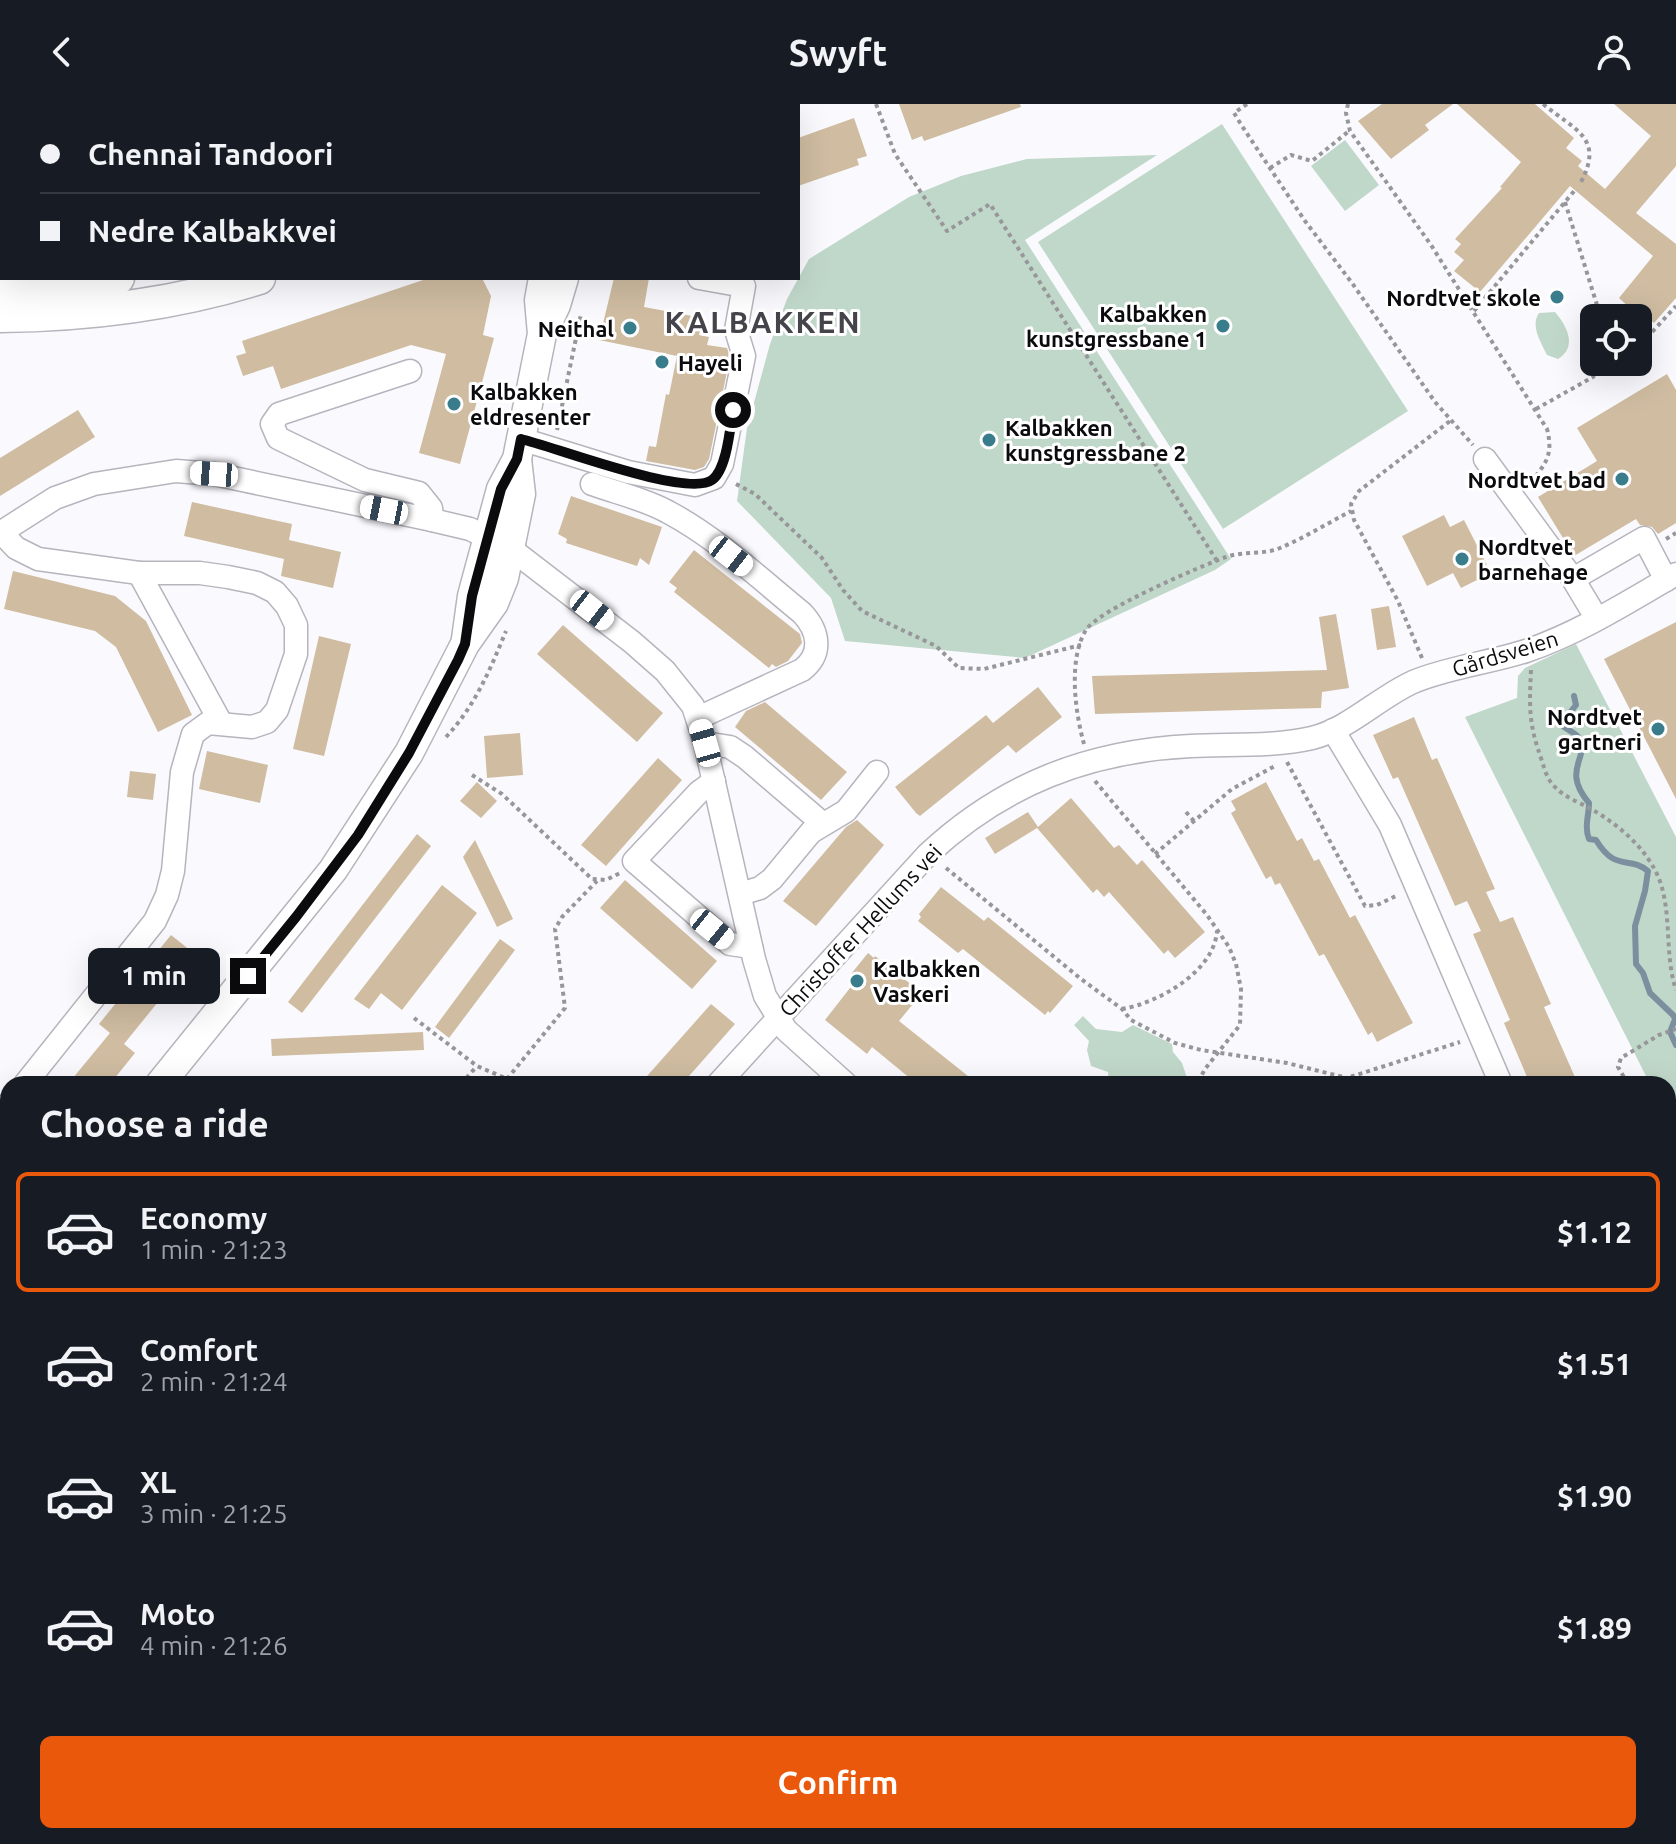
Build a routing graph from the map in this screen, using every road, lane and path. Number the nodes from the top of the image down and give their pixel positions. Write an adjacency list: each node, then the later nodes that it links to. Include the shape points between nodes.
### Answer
1 (876, 104): 37 (path, via 895,154 947,231 990,204)
2 (1247, 104): 6 (path, via 1234,113)
3 (1348, 104): 5 (path)
4 (1545, 105): 7 (path, via 1590,147 1590,166)
5 (1350, 131): 6 (path, via 1312,161 1291,155); 19 (path)
6 (1270, 168): 26 (path)
7 (1580, 184)
8 (1575, 190): 9 (path)
9 (1565, 202): 16 (path); 19 (path)
10 (104, 280): 15 (highway)
11 (251, 280): 20 (highway, via 140,306)
12 (543, 280): 22 (main road)
13 (563, 280): 22 (main road)
14 (710, 280): 30 (street, via 744,286 736,330 744,356 722,464)
15 (0, 295)
16 (1597, 304)
17 (1676, 306): 21 (path)
18 (581, 310): 27 (path)
19 (1474, 311): 25 (path)
20 (0, 316)
21 (1652, 332)
22 (542, 334): 28 (main road)
23 (410, 371): 34 (street, via 279,414 272,424 278,438 365,480 419,493 431,508)
24 (1594, 376): 25 (path)
25 (1536, 409): 32 (path, via 1547,429 1550,453)
26 (1450, 421): 29 (path); 33 (path, via 1359,491)
27 (554, 448): 28 (street); 30 (street, via 628,472 695,485)
28 (519, 449): 36 (main road, via 521,494)
29 (1485, 459): 32 (street)
30 (714, 478): 42 (path, via 755,494 822,558 862,611 936,646 959,668 984,669)
31 (592, 484): 45 (street, via 679,518 802,613 815,629 813,660 802,670)
32 (1515, 499): 40 (street)
33 (1351, 511): 37 (path, via 1281,548); 44 (path, via 1398,601)
34 (432, 520): 35 (street, via 214,474 176,471 94,484 55,498); 36 (street)
35 (1, 533): 38 (street, via 38,559)
36 (500, 543): 45 (street, via 665,671); 74 (main road, via 483,652 423,729 358,835)
37 (1217, 561): 42 (path, via 1101,615 1087,628)
38 (139, 573): 46 (street); 46 (street, via 200,573 257,583 287,606 296,625 296,654 277,710 267,722 252,727)
39 (1671, 577): 40 (street, via 1644,538); 41 (street, Gårdsveien)
40 (1573, 579): 41 (street)
41 (1597, 619): 43 (street, Gårdsveien)
42 (1081, 645): 50 (path, via 1076,703)
43 (1527, 651): 44 (street, Gårdsveien); 65 (path, via 1532,732 1547,777 1556,789 1609,820 1640,848 1661,885)
44 (1428, 675): 47 (street, Gårdsveien)
45 (698, 718): 48 (street)
46 (221, 723): 73 (street, via 208,723 193,734 182,772 173,871 155,921)
47 (1333, 730): 49 (street, Christoffer Hellums vei); 61 (street, via 1390,825)
48 (705, 743): 53 (street); 56 (street, via 730,747 745,757)
49 (1282, 752): 50 (street, Christoffer Hellums vei, via 1155,749); 55 (path); 61 (path, via 1365,906)
50 (1085, 763): 57 (street, Christoffer Hellums vei, via 1007,796); 58 (path)
51 (877, 772): 56 (street, via 846,811)
52 (472, 775): 60 (path, via 502,794)
53 (714, 781): 59 (street); 62 (street)
54 (1186, 812): 55 (path)
55 (1194, 821): 58 (path)
56 (822, 823): 62 (street, via 766,884)
57 (928, 854): 66 (path); 68 (street, Christoffer Hellums vei)
58 (1155, 854): 63 (path)
59 (634, 861): 60 (path, via 614,877); 64 (street, via 730,944)
60 (597, 881): 77 (path, via 555,929 565,1008)
61 (1416, 886): 70 (street)
62 (740, 894): 64 (street)
63 (1217, 928): 66 (path, via 1211,952 1189,976 1156,998); 71 (path, via 1236,964 1242,1004 1240,1025)
64 (751, 947): 68 (street)
65 (1676, 990)
66 (1122, 1009): 71 (path, via 1131,1020 1175,1043)
67 (414, 1018): 72 (path)
68 (778, 1019): 78 (street, Christoffer Hellums vei); 79 (street)
69 (1676, 1029): 84 (path, via 1621,1058 1618,1067)
70 (1480, 1036): 82 (path); 83 (street)
71 (1219, 1053): 80 (path); 81 (path)
72 (477, 1066): 75 (path); 76 (path)
73 (31, 1076)
74 (167, 1076)
75 (468, 1076)
76 (500, 1076)
77 (509, 1076)
78 (725, 1076)
79 (837, 1076)
80 (1203, 1076)
81 (1339, 1076)
82 (1353, 1076)
83 (1498, 1076)
84 (1623, 1076)

